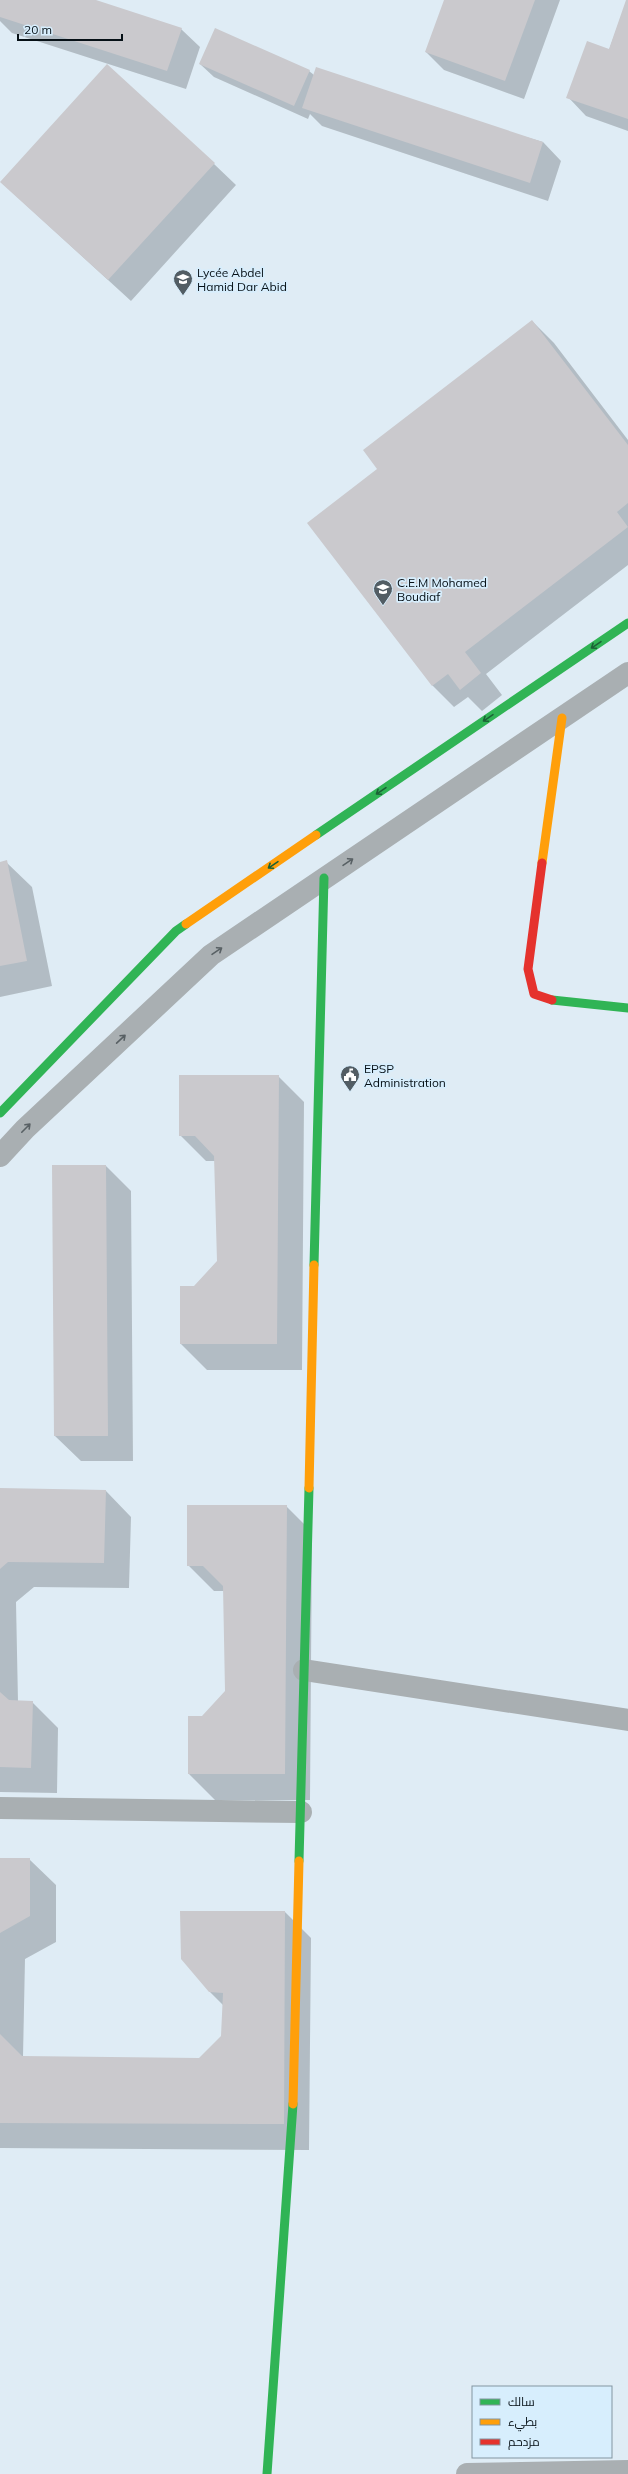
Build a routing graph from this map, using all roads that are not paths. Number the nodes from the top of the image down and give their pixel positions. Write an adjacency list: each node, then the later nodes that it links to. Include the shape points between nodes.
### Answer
1 (628, 623): 6 (street, one-way to 6, via 176,931)
2 (628, 673): 3 (street)
3 (562, 718): 4 (street, one-way to 3); 5 (street, via 528,969 534,994 554,1001)
4 (324, 878): 7 (street, one-way to 4, via 25,1128 211,955); 8 (street)
5 (628, 1008)
6 (0, 1113)
7 (0, 1156)
8 (304, 1670): 9 (street); 11 (street)
9 (628, 1720)
10 (0, 1808): 11 (street)
11 (300, 1812): 13 (street, via 292,2142)
12 (628, 2471): 14 (street)
13 (268, 2474)
14 (467, 2474)

